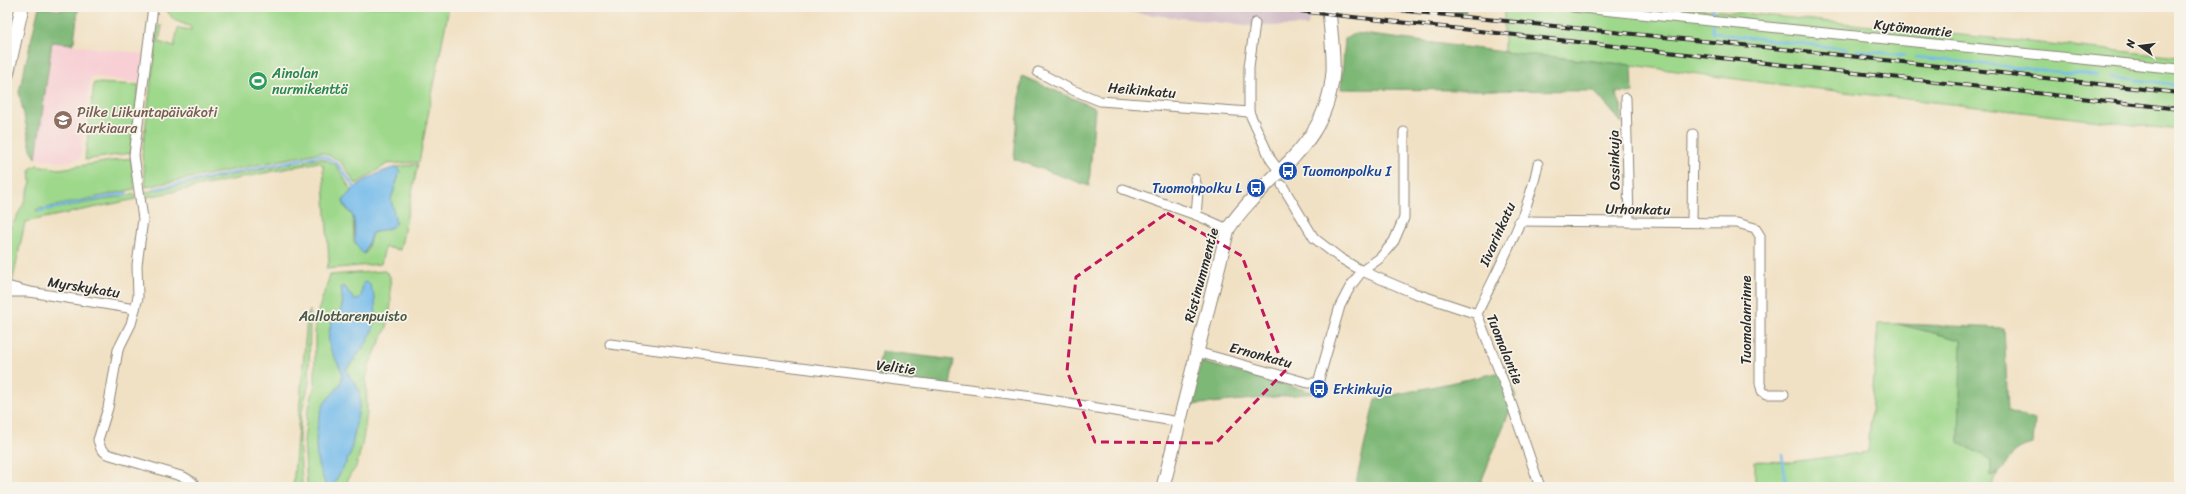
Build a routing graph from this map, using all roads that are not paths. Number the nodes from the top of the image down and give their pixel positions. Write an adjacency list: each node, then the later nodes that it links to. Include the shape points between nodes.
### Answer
1 (22, 7): 8 (street)
2 (153, 7): 27 (street, via 134,155 144,219 137,265 138,297)
3 (1329, 7): 14 (street, Ristinummentie, via 1333,70 1329,96 1319,125)
4 (1572, 7): 6 (street, Kytömaantie)
5 (1255, 23): 10 (street, via 1249,67)
6 (2179, 69)
7 (1038, 72): 10 (street, Heikinkatu, via 1100,101)
8 (7, 75)
9 (1626, 98): 19 (street, Ossinkuja)
10 (1249, 112): 14 (street, Tuomalantie)
11 (1404, 132): 23 (street, via 1404,218 1394,242 1380,258)
12 (1693, 134): 20 (street)
13 (1538, 164): 18 (street, Iivarinkatu)
14 (1281, 178): 22 (street, Ristinummentie, via 1241,210); 23 (street, Tuomalantie, via 1314,238)
15 (1195, 179): 17 (street, via 1198,192)
16 (1124, 189): 17 (street)
17 (1196, 215): 22 (street)
18 (1519, 221): 19 (street, Urhonkatu); 28 (street, Iivarinkatu)
19 (1629, 222): 20 (street, Urhonkatu)
20 (1692, 222): 21 (street, Urhonkatu, via 1745,223)
21 (1755, 228): 31 (street, Tuomalanrinne, via 1760,236 1760,383 1762,391 1766,394)
22 (1228, 229): 30 (street, Ristinummentie)
23 (1362, 271): 28 (street, Tuomalantie, via 1414,293); 30 (street, Ernonkatu, via 1340,306 1318,383 1308,383)
24 (7, 286): 26 (street, Myrskykatu)
25 (7, 292): 26 (street, Myrskykatu)
26 (30, 292): 27 (street, Myrskykatu)
27 (134, 310): 33 (street, via 131,324 118,350 108,408 98,440 99,446 112,456 184,477)
28 (1477, 314): 35 (street, Tuomalantie)
29 (610, 344): 32 (street, Velitie, via 1033,397)
30 (1197, 352): 32 (street, Ristinummentie)
31 (1784, 394)
32 (1179, 422): 34 (street, Ristinummentie)
33 (195, 487)
34 (1163, 487)
35 (1540, 487)

